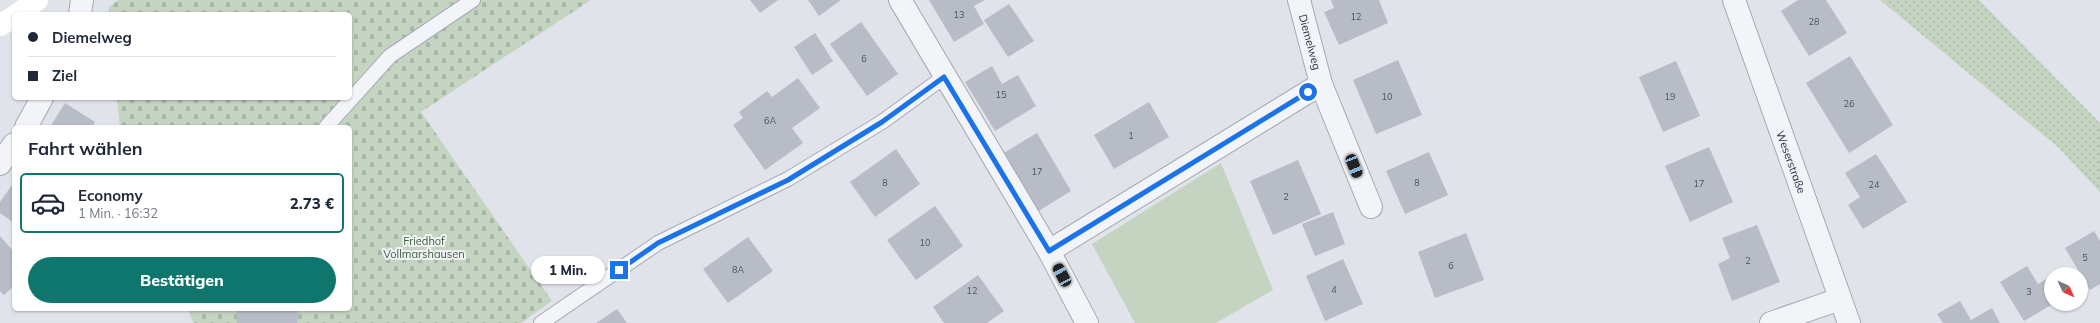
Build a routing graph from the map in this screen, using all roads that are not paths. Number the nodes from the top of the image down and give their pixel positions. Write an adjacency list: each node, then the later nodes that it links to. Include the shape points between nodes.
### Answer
1 (37, 0): 6 (main road)
2 (473, 0): 11 (lane, via 390,56)
3 (900, 0): 9 (street)
4 (1299, 0): 10 (street, Diemelweg)
5 (1734, 0): 20 (street, Weserstraße)
6 (21, 12)
7 (12, 18): 8 (main road)
8 (0, 25)
9 (944, 77): 19 (street); 21 (lane, via 882,122 788,180 658,243)
10 (1321, 84): 18 (street, Diemelweg); 19 (street, Diemelweg)
11 (352, 98)
12 (41, 100): 14 (street)
13 (350, 100): 15 (lane)
14 (27, 125)
15 (328, 125)
16 (12, 147): 17 (street)
17 (0, 164)
18 (1371, 207)
19 (1049, 251): 22 (street)
20 (1840, 299): 23 (street); 24 (street, Weserstraße)
21 (542, 323)
22 (1087, 323)
23 (1771, 323)
24 (1849, 323)

